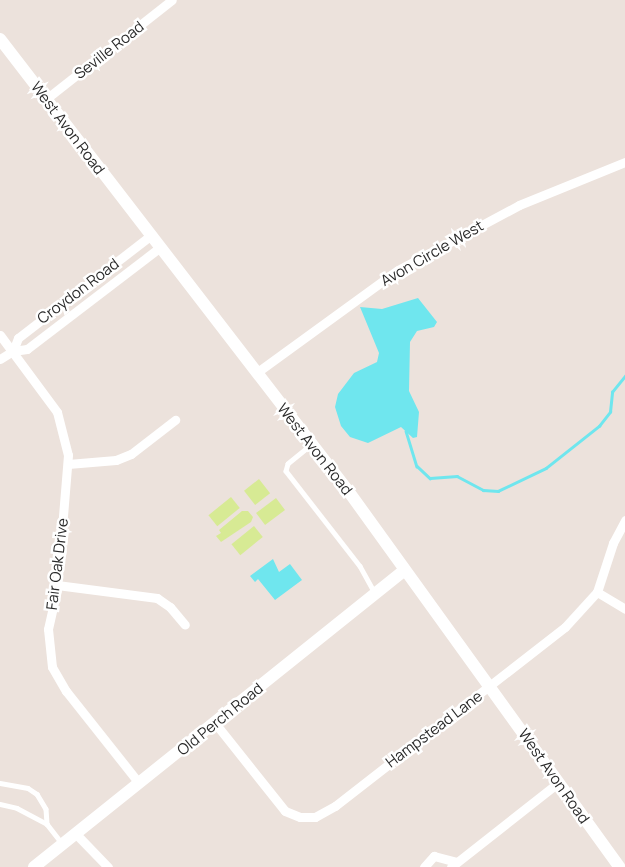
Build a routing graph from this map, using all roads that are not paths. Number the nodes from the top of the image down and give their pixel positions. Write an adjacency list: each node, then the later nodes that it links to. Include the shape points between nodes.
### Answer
1 (172, 0): 3 (street, Seville Road)
2 (0, 39): 3 (street, West Avon Road)
3 (46, 99): 5 (street, West Avon Road)
4 (625, 162): 10 (street, Avon Circle West, via 519,205 398,270)
5 (150, 236): 6 (street, West Avon Road); 8 (street, Croydon Road, via 18,338)
6 (159, 248): 8 (street, Croydon Road, via 27,349); 10 (street, West Avon Road)
7 (0, 335): 8 (street, Fair Oak Drive)
8 (13, 351): 9 (street, Croydon Road); 13 (street, Fair Oak Drive, via 57,412)
9 (0, 359)
10 (256, 374): 12 (street, West Avon Road)
11 (175, 420): 13 (street, via 131,454 116,460)
12 (312, 445): 15 (street, West Avon Road); 18 (lane, via 288,464 286,471 360,566)
13 (68, 464): 16 (street, Fair Oak Drive)
14 (625, 520): 17 (street, Hampstead Lane, via 613,543)
15 (405, 570): 18 (street, Old Perch Road); 21 (street, West Avon Road)
16 (57, 584): 20 (street, via 157,598 170,607); 25 (street, Fair Oak Drive, via 48,629 56,678)
17 (597, 592): 19 (street); 21 (street, Hampstead Lane, via 564,627)
18 (376, 594): 22 (street, Old Perch Road)
19 (625, 609)
20 (184, 625)
21 (490, 685): 22 (street, Hampstead Lane, via 335,806 315,816 300,817 285,810); 23 (street, West Avon Road)
22 (215, 723): 25 (street, Old Perch Road)
23 (559, 782): 30 (street); 34 (street, West Avon Road)
24 (0, 783): 27 (lane, via 28,788 36,794 46,808)
25 (140, 783): 28 (street, Old Perch Road)
26 (0, 804): 27 (lane, via 18,808)
27 (47, 824): 29 (lane)
28 (76, 834): 29 (street, Old Perch Road); 32 (street)
29 (63, 844): 31 (street, Old Perch Road)
30 (453, 865): 33 (street, via 434,856)
31 (34, 867)
32 (108, 867)
33 (424, 867)
34 (619, 867)

